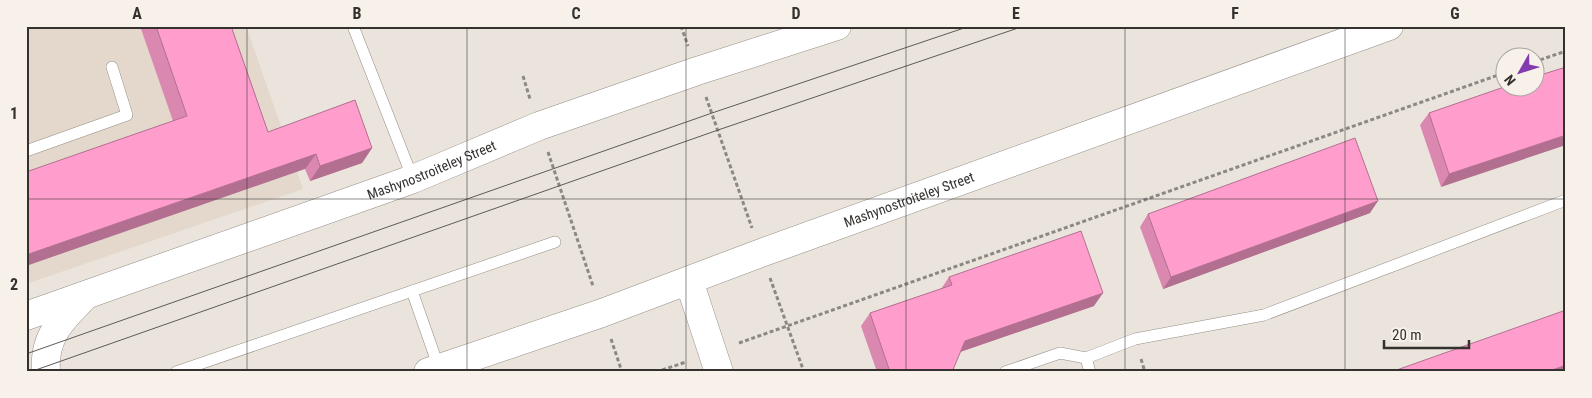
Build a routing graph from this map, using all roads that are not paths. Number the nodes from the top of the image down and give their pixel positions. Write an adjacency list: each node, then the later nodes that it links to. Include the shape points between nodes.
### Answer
1 (353, 26): 6 (lane)
2 (837, 26): 6 (main road, Mashynostroiteley Street, via 540,126)
3 (1389, 26): 9 (main road, Mashynostroiteley Street, via 761,253)
4 (112, 67): 5 (lane, via 127,116)
5 (26, 151)
6 (413, 179): 11 (main road, Mashynostroiteley Street)
7 (1566, 200): 13 (lane, via 1264,315 1134,339)
8 (555, 242): 10 (lane)
9 (689, 282): 14 (main road); 15 (main road, Mashynostroiteley Street)
10 (412, 291): 15 (lane); 17 (lane)
11 (86, 295): 12 (main road, Mashynostroiteley Street); 16 (main road, via 62,319 46,347)
12 (26, 316)
13 (1086, 358): 18 (lane, via 1060,353); 19 (lane)
14 (716, 362)
15 (434, 370)
16 (46, 372)
17 (176, 372)
18 (1005, 372)
19 (1090, 372)

